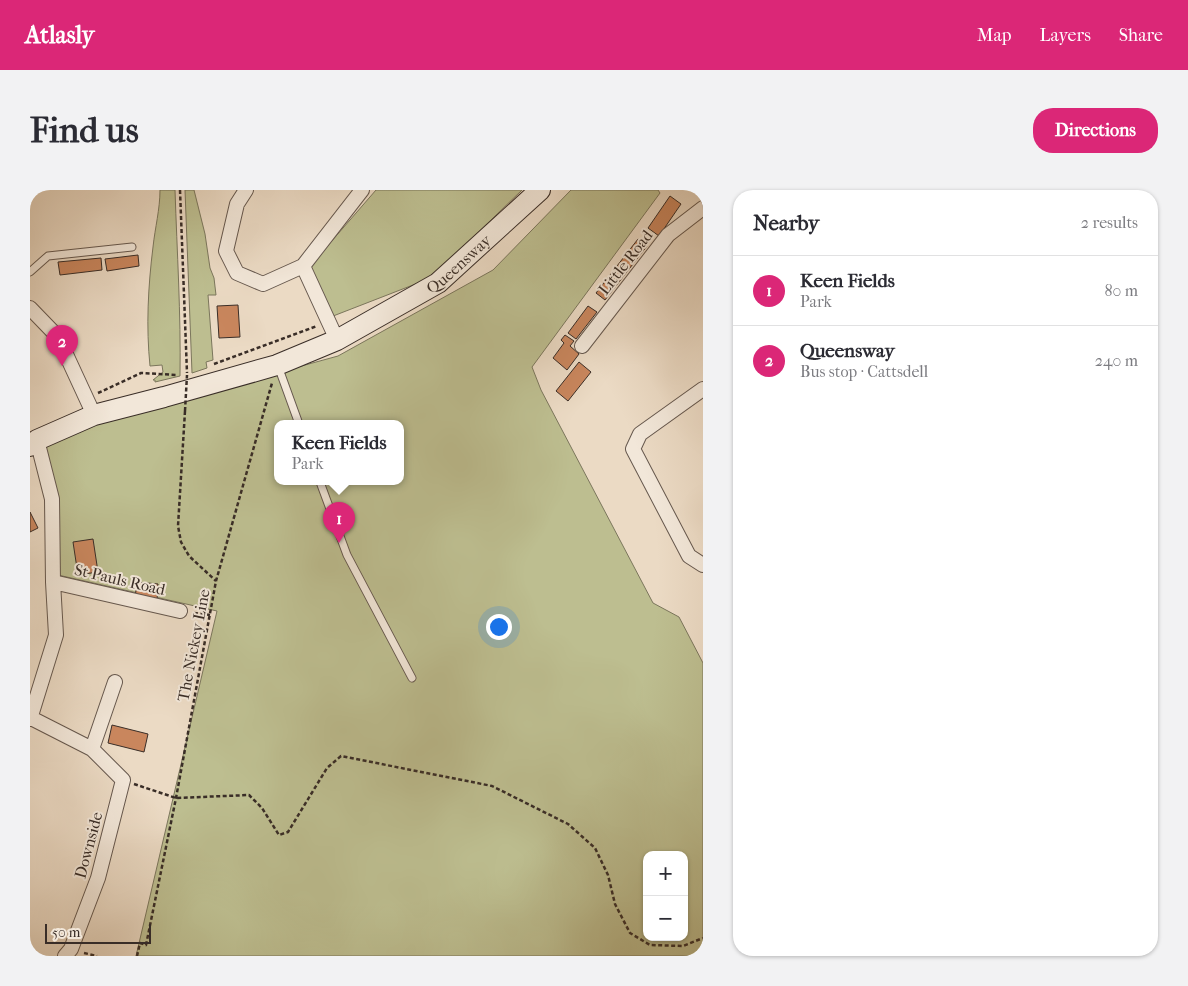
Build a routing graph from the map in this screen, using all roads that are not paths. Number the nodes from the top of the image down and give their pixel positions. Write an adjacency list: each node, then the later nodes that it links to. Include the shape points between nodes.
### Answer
1 (246, 190): 6 (street, via 237,204 226,251 237,273 264,284)
2 (362, 190): 6 (street)
3 (540, 190): 9 (main road, Queensway, via 438,283)
4 (703, 208): 10 (street, Little Road, via 668,235)
5 (132, 247): 7 (lane, via 48,256)
6 (303, 266): 9 (street)
7 (30, 272)
8 (30, 308): 13 (street, via 58,337)
9 (333, 331): 11 (main road, Queensway)
10 (582, 346)
11 (277, 365): 13 (main road, Queensway); 14 (lane)
12 (703, 389): 17 (street, via 640,434 633,449 689,556)
13 (94, 415): 15 (main road, Queensway)
14 (298, 420)
15 (34, 443): 18 (street, via 52,499)
16 (321, 485): 20 (lane, via 347,555)
17 (703, 565)
18 (53, 582): 19 (street, St Pauls Road); 22 (street, via 56,634)
19 (180, 610)
20 (412, 678)
21 (116, 682): 23 (street)
22 (30, 719): 23 (street)
23 (92, 750): 24 (street, Downside, via 123,780 98,878 71,950)
24 (65, 956)

